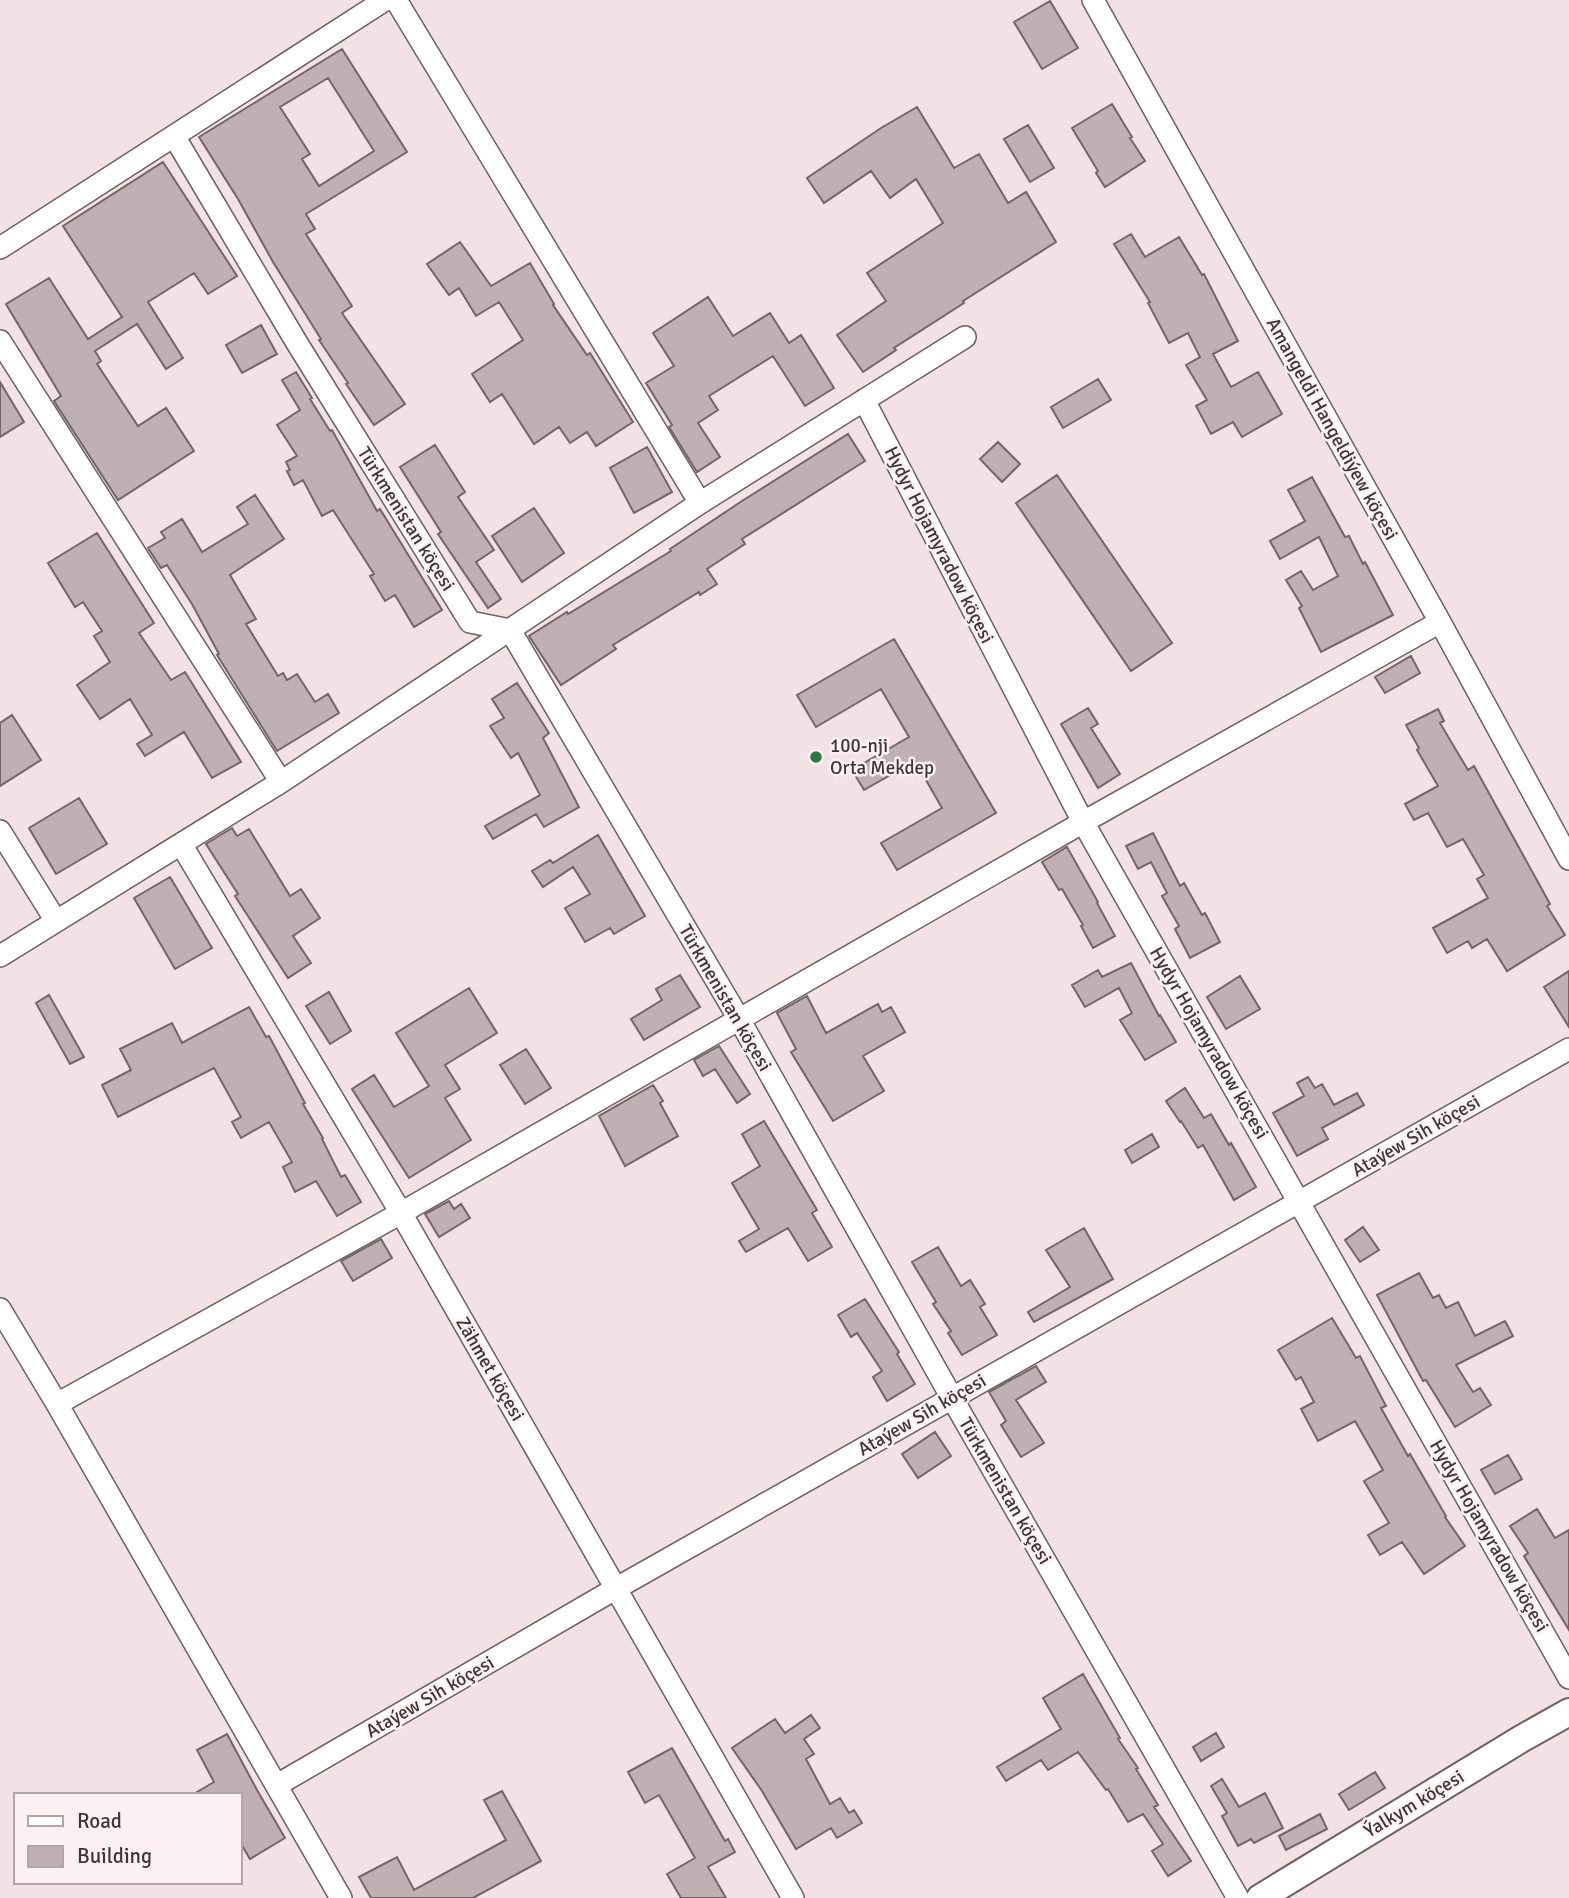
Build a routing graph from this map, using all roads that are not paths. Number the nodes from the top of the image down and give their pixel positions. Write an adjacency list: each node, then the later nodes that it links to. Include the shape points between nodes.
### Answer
1 (385, 0): 4 (street)
2 (396, 0): 9 (street)
3 (1093, 0): 10 (street, Amangeldi Hangeldiýew köçesi)
4 (174, 136): 5 (street); 11 (street, Türkmenistan köçesi, via 470,622)
5 (0, 248)
6 (965, 337): 8 (street)
7 (0, 341): 12 (street)
8 (864, 400): 9 (street); 13 (street, Hydyr Hojamyradow köçesi)
9 (700, 503): 11 (street)
10 (1440, 622): 13 (street); 16 (street, Amangeldi Hangeldiýew köçesi)
11 (510, 630): 12 (street); 19 (street, Türkmenistan köçesi)
12 (281, 782): 15 (street)
13 (1083, 822): 19 (street); 21 (street, Hydyr Hojamyradow köçesi)
14 (0, 831): 17 (street)
15 (181, 844): 17 (street); 22 (street, Zähmet köçesi)
16 (1569, 859)
17 (56, 921): 18 (street)
18 (0, 956)
19 (739, 1019): 22 (street); 24 (street, Türkmenistan köçesi)
20 (1569, 1049): 21 (street, Ataýew Sih köçesi)
21 (1299, 1202): 24 (street, Ataýew Sih köçesi); 27 (street, Hydyr Hojamyradow köçesi)
22 (401, 1213): 25 (street); 26 (street, Zähmet köçesi)
23 (0, 1309): 25 (street)
24 (952, 1398): 26 (street, Ataýew Sih köçesi); 33 (street, Türkmenistan köçesi)
25 (57, 1404): 30 (street)
26 (615, 1590): 30 (street, Ataýew Sih köçesi); 32 (street, Zähmet köçesi)
27 (1569, 1678)
28 (1569, 1713): 34 (main road, Ýalkym köçesi)
29 (1569, 1727): 35 (main road, Ýalkym köçesi)
30 (278, 1785): 31 (street)
31 (341, 1898)
32 (793, 1898)
33 (1238, 1898)
34 (1260, 1898)
35 (1280, 1898)

